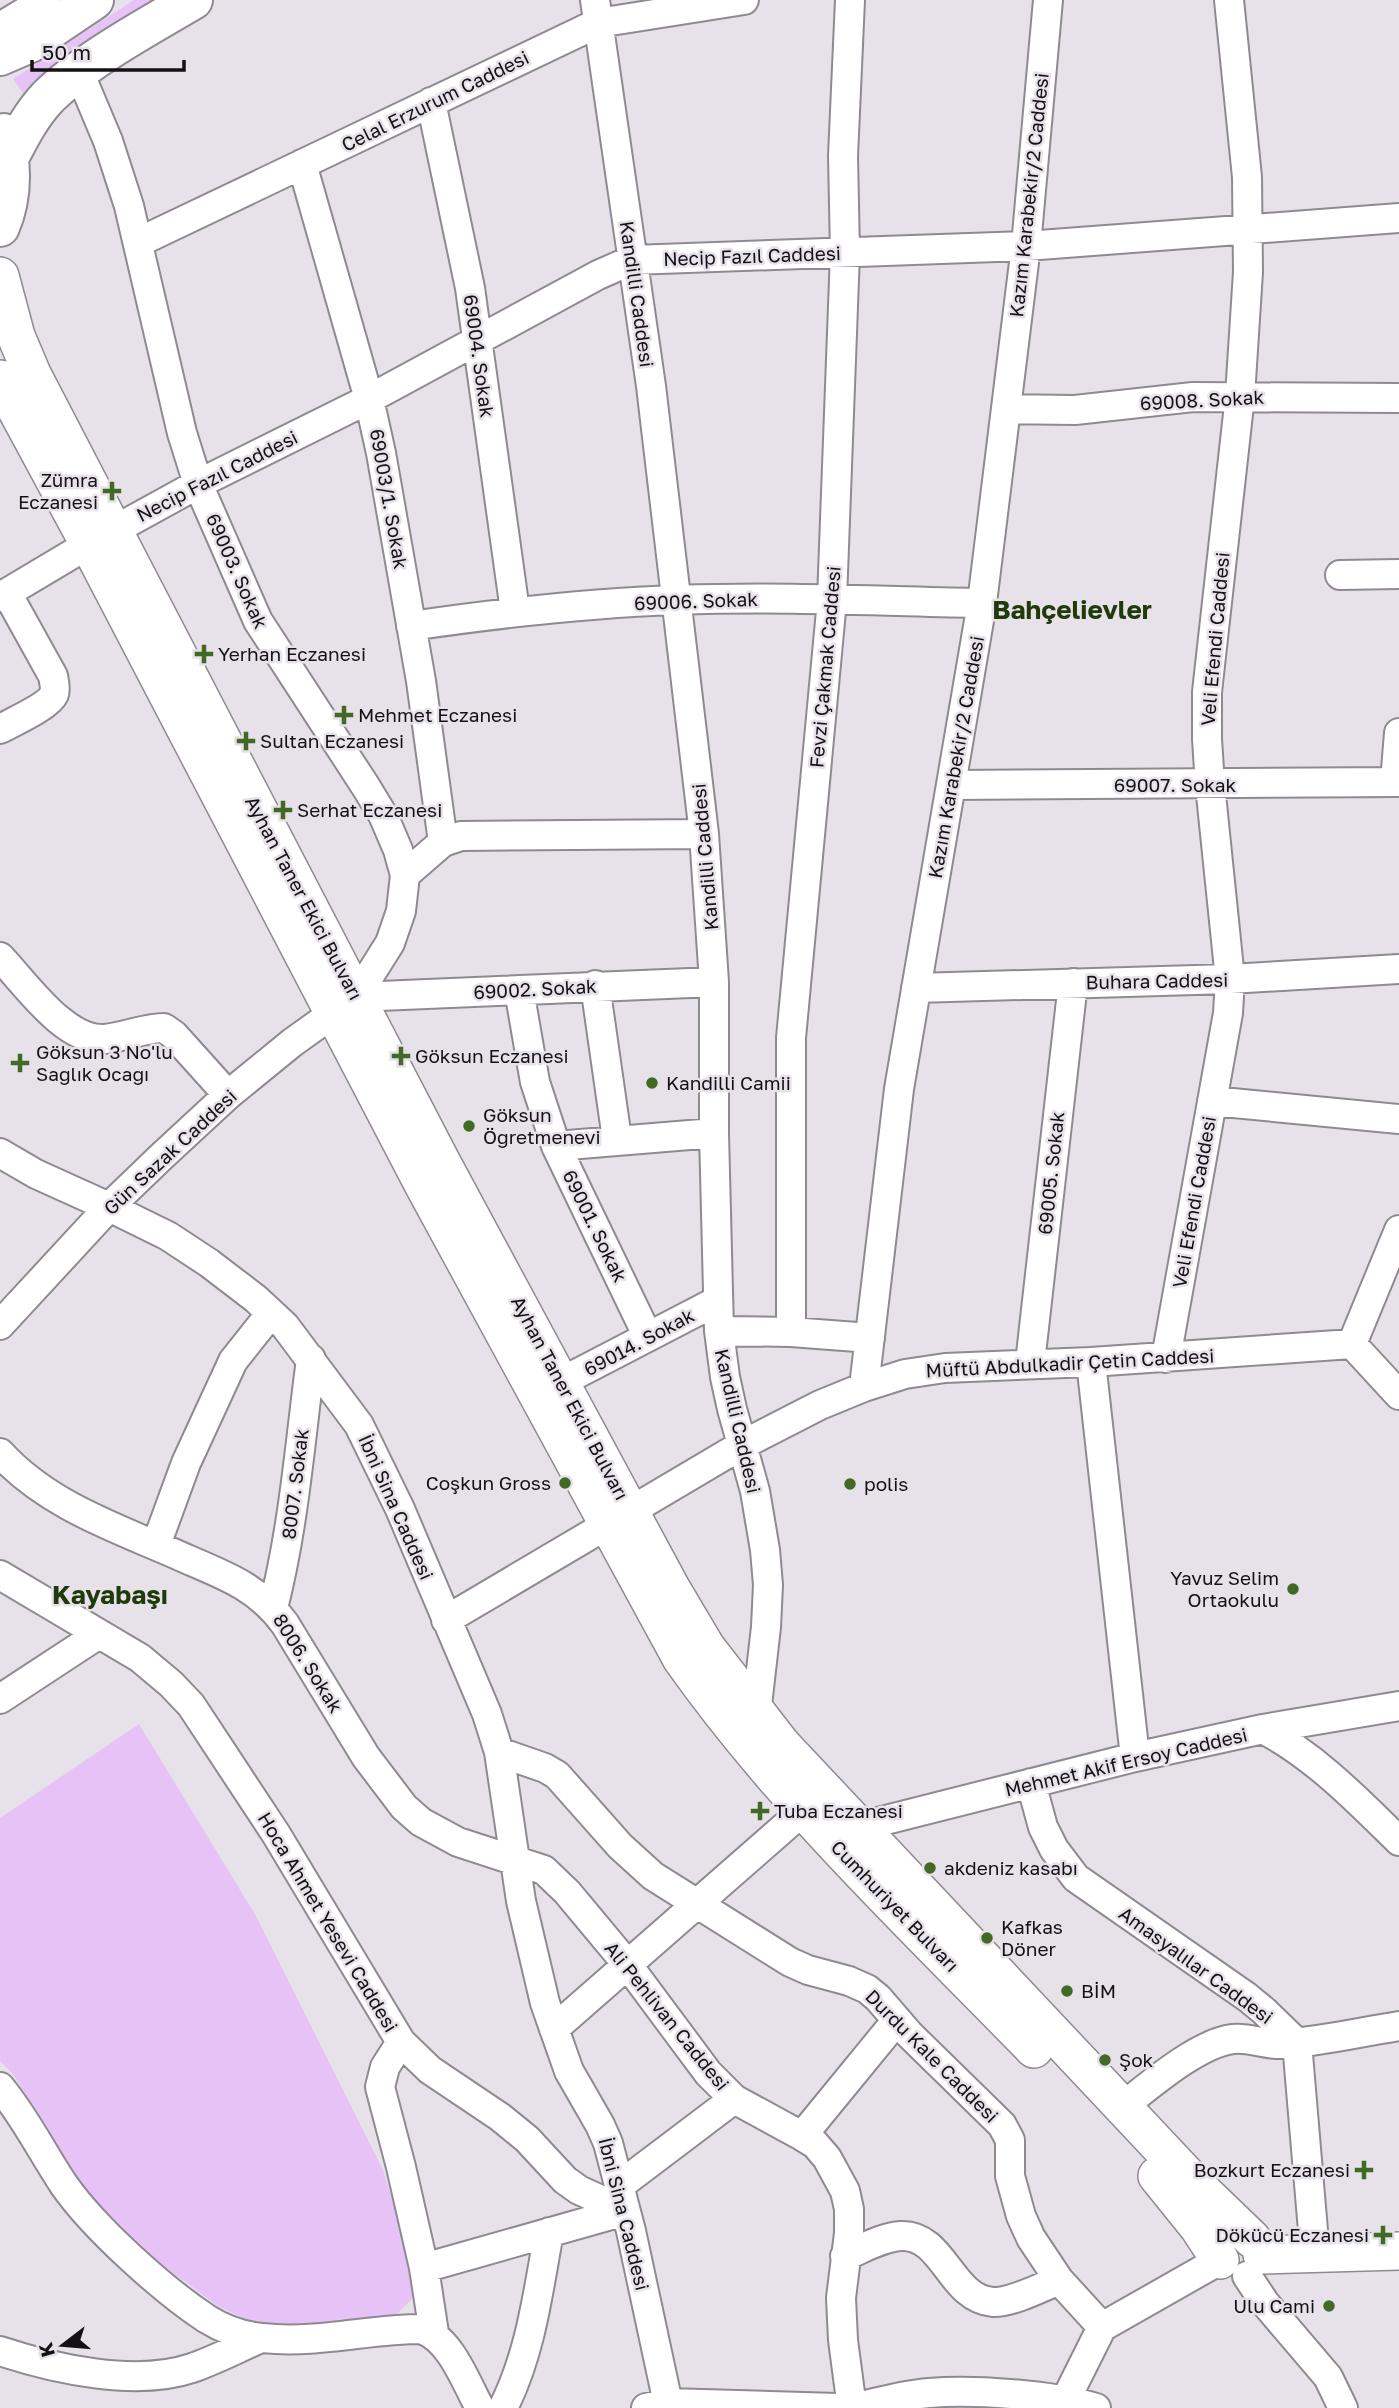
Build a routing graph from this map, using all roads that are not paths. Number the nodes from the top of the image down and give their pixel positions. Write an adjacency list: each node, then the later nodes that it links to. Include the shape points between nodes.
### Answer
1 (45, 0): 9 (street)
2 (193, 0): 11 (highway)
3 (744, 0): 8 (street, Celal Erzurum Caddesi)
4 (850, 0): 20 (street, Fevzi Çakmak Caddesi)
5 (1048, 0): 19 (street, Kazım Karabekir/2 Caddesi)
6 (1229, 0): 17 (street, Veli Efendi Caddesi)
7 (92, 1): 10 (highway, via 30,43)
8 (596, 11): 12 (street, Celal Erzurum Caddesi); 21 (street, Kandilli Caddesi)
9 (0, 27)
10 (0, 57)
11 (79, 72): 13 (highway); 18 (street, 69003. Sokak, via 108,141)
12 (431, 102): 14 (street, Celal Erzurum Caddesi); 23 (street, 69004. Sokak)
13 (5, 140): 16 (highway, via 9,200)
14 (302, 164): 18 (street, Celal Erzurum Caddesi); 27 (street, 69003/1. Sokak)
15 (1399, 218): 17 (street, Necip Fazıl Caddesi)
16 (0, 227)
17 (1249, 229): 19 (street, Necip Fazıl Caddesi); 25 (street, Veli Efendi Caddesi)
18 (139, 242): 29 (street, 69003. Sokak)
19 (1026, 246): 20 (street, Necip Fazıl Caddesi); 28 (street, Kazım Karabekir/2 Caddesi)
20 (845, 253): 21 (street, Necip Fazıl Caddesi); 35 (street, Fevzi Çakmak Caddesi)
21 (632, 260): 23 (street, Necip Fazıl Caddesi); 34 (street, Kandilli Caddesi)
22 (0, 276): 30 (main road, Ayhan Taner Ekici Bulvarı, via 16,336)
23 (477, 341): 27 (street, Necip Fazıl Caddesi); 37 (street, 69004. Sokak)
24 (0, 379): 30 (main road, Ayhan Taner Ekici Bulvarı)
25 (1240, 396): 26 (street, 69008. Sokak); 28 (street, 69008. Sokak, via 1075,410); 43 (street, Veli Efendi Caddesi, via 1207,692)
26 (1399, 398)
27 (369, 399): 29 (street, Necip Fazıl Caddesi); 38 (street, 69003/1. Sokak)
28 (1006, 409): 36 (street, Kazım Karabekir/2 Caddesi)
29 (198, 484): 30 (street, Necip Fazıl Caddesi); 46 (street, 69003. Sokak, via 258,621 383,815)
30 (101, 537): 33 (street, Necip Fazıl Caddesi); 55 (main road, Ayhan Taner Ekici Bulvarı)
31 (1399, 574): 32 (street)
32 (1340, 575)
33 (4, 595): 39 (street, via 55,686 47,703)
34 (676, 600): 35 (street, 69006. Sokak); 37 (street, 69006. Sokak); 44 (street, Kandilli Caddesi)
35 (832, 600): 36 (street, 69006. Sokak); 69 (street, Fevzi Çakmak Caddesi, via 791,1038)
36 (982, 603): 42 (street, Kazım Karabekir/2 Caddesi)
37 (515, 611): 38 (street, 69006. Sokak)
38 (411, 626): 45 (street, 69003/1. Sokak)
39 (0, 729)
40 (1399, 733): 41 (street)
41 (1397, 782): 43 (street, 69007. Sokak)
42 (952, 785): 43 (street, 69007. Sokak); 53 (street, Kazım Karabekir/2 Caddesi)
43 (1210, 785): 49 (street, Veli Efendi Caddesi)
44 (704, 834): 45 (street, via 461,836); 50 (street, Kandilli Caddesi)
45 (443, 842): 46 (street)
46 (405, 875): 55 (street, 69003. Sokak, via 401,911 390,943)
47 (0, 957): 56 (street, via 69,1030 99,1039 164,1028)
48 (1399, 969): 49 (street, Buhara Caddesi)
49 (1230, 979): 51 (street, Buhara Caddesi); 57 (street, Veli Efendi Caddesi)
50 (714, 982): 52 (street, 69002. Sokak); 59 (street, Kandilli Caddesi)
51 (1073, 983): 53 (street, Buhara Caddesi); 75 (street, 69005. Sokak)
52 (595, 985): 54 (street, 69002. Sokak); 60 (street)
53 (916, 988): 71 (street, Kazım Karabekir/2 Caddesi, via 899,1090)
54 (519, 990): 55 (street, 69002. Sokak); 61 (street, 69001. Sokak, via 535,1082)
55 (345, 1005): 56 (street, Gün Sazak Caddesi); 77 (main road, Ayhan Taner Ekici Bulvarı, via 442,1163); 82 (main road, Ayhan Taner Ekici Bulvarı, via 424,1186 541,1398)
56 (228, 1095): 63 (street, Gün Sazak Caddesi)
57 (1212, 1101): 58 (street); 73 (street, Veli Efendi Caddesi)
58 (1399, 1119)
59 (714, 1133): 60 (street); 65 (street, Kandilli Caddesi)
60 (617, 1139): 61 (street)
61 (556, 1146): 70 (street, 69001. Sokak)
62 (0, 1153): 63 (street, İbni Sina Caddesi)
63 (110, 1207): 66 (street, İbni Sina Caddesi, via 189,1249); 67 (street, Gün Sazak Caddesi)
64 (1399, 1230): 72 (street)
65 (717, 1301): 68 (street, Kandilli Caddesi); 70 (street, 69014. Sokak)
66 (271, 1313): 74 (street, İbni Sina Caddesi); 83 (street, via 233,1362 186,1463)
67 (0, 1325)
68 (719, 1331): 69 (street); 80 (street, Kandilli Caddesi)
69 (791, 1332): 71 (street)
70 (648, 1337): 77 (street, 69014. Sokak)
71 (870, 1338): 78 (street, Kazım Karabekir/2 Caddesi)
72 (1352, 1344): 73 (street, Müftü Abdulkadir Çetin Caddesi); 79 (street)
73 (1166, 1358): 76 (street, Müftü Abdulkadir Çetin Caddesi)
74 (311, 1359): 85 (street, 8007. Sokak, via 291,1519); 86 (street, İbni Sina Caddesi, via 359,1425)
75 (1030, 1363): 76 (street, Müftü Abdulkadir Çetin Caddesi); 78 (street, Müftü Abdulkadir Çetin Caddesi, via 945,1368)
76 (1091, 1363): 93 (street)
77 (561, 1382): 82 (main road, Ayhan Taner Ekici Bulvarı)
78 (864, 1387): 80 (street, Müftü Abdulkadir Çetin Caddesi)
79 (1399, 1395)
80 (742, 1445): 82 (street, Müftü Abdulkadir Çetin Caddesi); 90 (street, Kandilli Caddesi, via 755,1491 768,1585)
81 (0, 1453): 83 (street, 8006. Sokak, via 69,1507)
82 (618, 1517): 86 (street, Müftü Abdulkadir Çetin Caddesi); 90 (main road, Cumhuriyet Bulvarı); 95 (main road, Cumhuriyet Bulvarı, via 681,1658 720,1712)
83 (156, 1545): 85 (street, 8006. Sokak, via 240,1584)
84 (0, 1575): 87 (street, Hoca Ahmet Yesevi Caddesi)
85 (273, 1608): 98 (street, 8006. Sokak, via 366,1757 404,1807 458,1842)
86 (446, 1619): 92 (street, İbni Sina Caddesi)
87 (99, 1634): 88 (street); 104 (street, Hoca Ahmet Yesevi Caddesi, via 157,1670 191,1705 276,1834)
88 (0, 1699)
89 (1399, 1706): 91 (street)
90 (756, 1714): 96 (main road, Cumhuriyet Bulvarı)
91 (1263, 1729): 93 (street, Mehmet Akif Ersoy Caddesi); 97 (street, Mehmet Akif Ersoy Caddesi, via 1311,1760)
92 (499, 1752): 98 (street, İbni Sina Caddesi); 99 (street, Durdu Kale Caddesi, via 557,1775 632,1858)
93 (1135, 1757): 94 (street, Mehmet Akif Ersoy Caddesi)
94 (1031, 1783): 96 (street, Mehmet Akif Ersoy Caddesi); 105 (street, Amasyalılar Caddesi, via 1043,1827 1076,1878 1247,1997)
95 (804, 1810): 99 (street); 115 (main road, Cumhuriyet Bulvarı, via 1163,2182 1199,2228)
96 (858, 1827): 108 (main road, Cumhuriyet Bulvarı)
97 (1399, 1842)
98 (514, 1860): 100 (street, Ali Pehlivan Caddesi, via 544,1870 556,1880); 103 (street, İbni Sina Caddesi, via 535,1966)
99 (698, 1904): 100 (street); 101 (street, Durdu Kale Caddesi, via 790,1962 867,1989)
100 (627, 1964): 103 (street); 107 (street, Ali Pehlivan Caddesi, via 702,2066)
101 (897, 2020): 109 (street); 117 (street, Durdu Kale Caddesi, via 1002,2125 1010,2140 1010,2176 1021,2216)
102 (1399, 2026): 105 (street)
103 (554, 2029): 110 (street, İbni Sina Caddesi, via 569,2071 608,2143)
104 (401, 2042): 110 (street, Hoca Ahmet Yesevi Caddesi, via 430,2070 527,2139 579,2190); 116 (street, via 380,2077 380,2087)
105 (1297, 2043): 108 (street, via 1232,2039 1217,2044 1165,2073); 113 (street)
106 (0, 2087): 120 (street, via 65,2185 107,2232 208,2319)
107 (734, 2099): 109 (street, Ali Pehlivan Caddesi); 110 (street)
108 (1122, 2107): 115 (main road, Cumhuriyet Bulvarı, via 1212,2202)
109 (802, 2136): 114 (street, Ali Pehlivan Caddesi, via 827,2158 845,2191 849,2233)
110 (622, 2198): 111 (street); 123 (street, İbni Sina Caddesi)
111 (549, 2232): 116 (street); 125 (street, via 524,2358)
112 (1399, 2251): 113 (main road)
113 (1315, 2254): 115 (main road)
114 (845, 2256): 117 (street, via 889,2239 915,2238 942,2260 967,2292 996,2302); 127 (street, Ali Pehlivan Caddesi, via 842,2330)
115 (1245, 2258): 118 (street); 129 (street, via 1265,2304 1328,2377)
116 (424, 2267): 119 (street)
117 (1059, 2280): 118 (street, Durdu Kale Caddesi)
118 (1102, 2327): 122 (street)
119 (433, 2333): 120 (street, via 407,2329 343,2337); 124 (street)
120 (261, 2338): 121 (street, via 191,2369 137,2376 54,2365)
121 (0, 2351)
122 (1065, 2401): 127 (street, via 929,2393); 128 (street)
123 (661, 2406): 126 (street)
124 (480, 2408)
125 (503, 2408)
126 (837, 2408)
127 (853, 2408)
128 (1096, 2408)
129 (1343, 2408)

